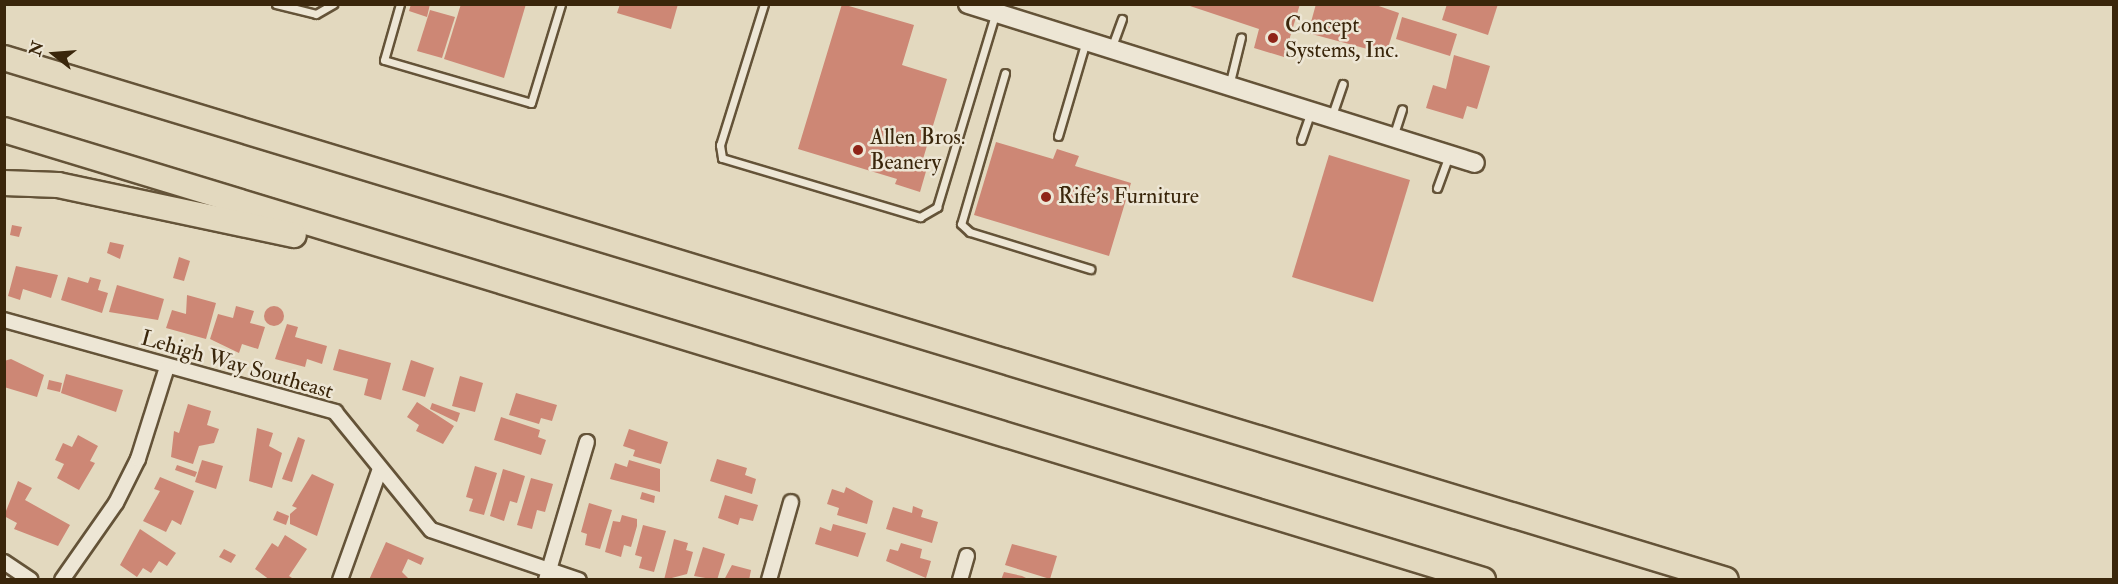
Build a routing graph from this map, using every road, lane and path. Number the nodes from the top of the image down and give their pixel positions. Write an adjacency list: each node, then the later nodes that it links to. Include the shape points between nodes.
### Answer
1 (276, 4): 2 (lane, via 316,14)
2 (333, 4)
3 (400, 4): 4 (lane, via 384,60 531,103)
4 (561, 4)
5 (764, 4): 7 (lane, via 720,145 722,158 920,217 937,207)
6 (968, 4): 7 (street)
7 (996, 13): 10 (street)
8 (1122, 20): 11 (lane)
9 (1240, 37): 15 (lane)
10 (1086, 41): 11 (street); 20 (lane)
11 (1112, 49): 15 (street)
12 (4, 58): 44 (highway)
13 (1005, 73): 28 (lane, via 961,224 970,232)
14 (1343, 84): 18 (lane)
15 (1229, 86): 17 (street)
16 (1402, 109): 21 (lane)
17 (1311, 111): 18 (street); 22 (lane)
18 (1331, 118): 21 (street)
19 (4, 130): 27 (highway)
20 (1058, 136)
21 (1393, 137): 23 (street)
22 (1301, 140)
23 (1449, 155): 24 (street); 26 (lane)
24 (1475, 163)
25 (4, 183): 27 (highway, via 58,185)
26 (1437, 188)
27 (432, 264): 43 (highway)
28 (1090, 269)
29 (4, 320): 30 (street, Lehigh Way Southeast)
30 (167, 367): 32 (street, Lehigh Way Southeast, via 335,412); 38 (street, via 134,468 116,503)
31 (586, 442): 36 (street)
32 (380, 469): 36 (street, Lehigh Way Southeast, via 430,530); 39 (street)
33 (790, 502): 41 (street)
34 (967, 556): 42 (street)
35 (4, 562): 37 (street)
36 (547, 574): 40 (street, Lehigh Way Southeast)
37 (32, 579)
38 (62, 579)
39 (340, 579)
40 (579, 579)
41 (769, 579)
42 (960, 579)
43 (1483, 579)
44 (1726, 579)

